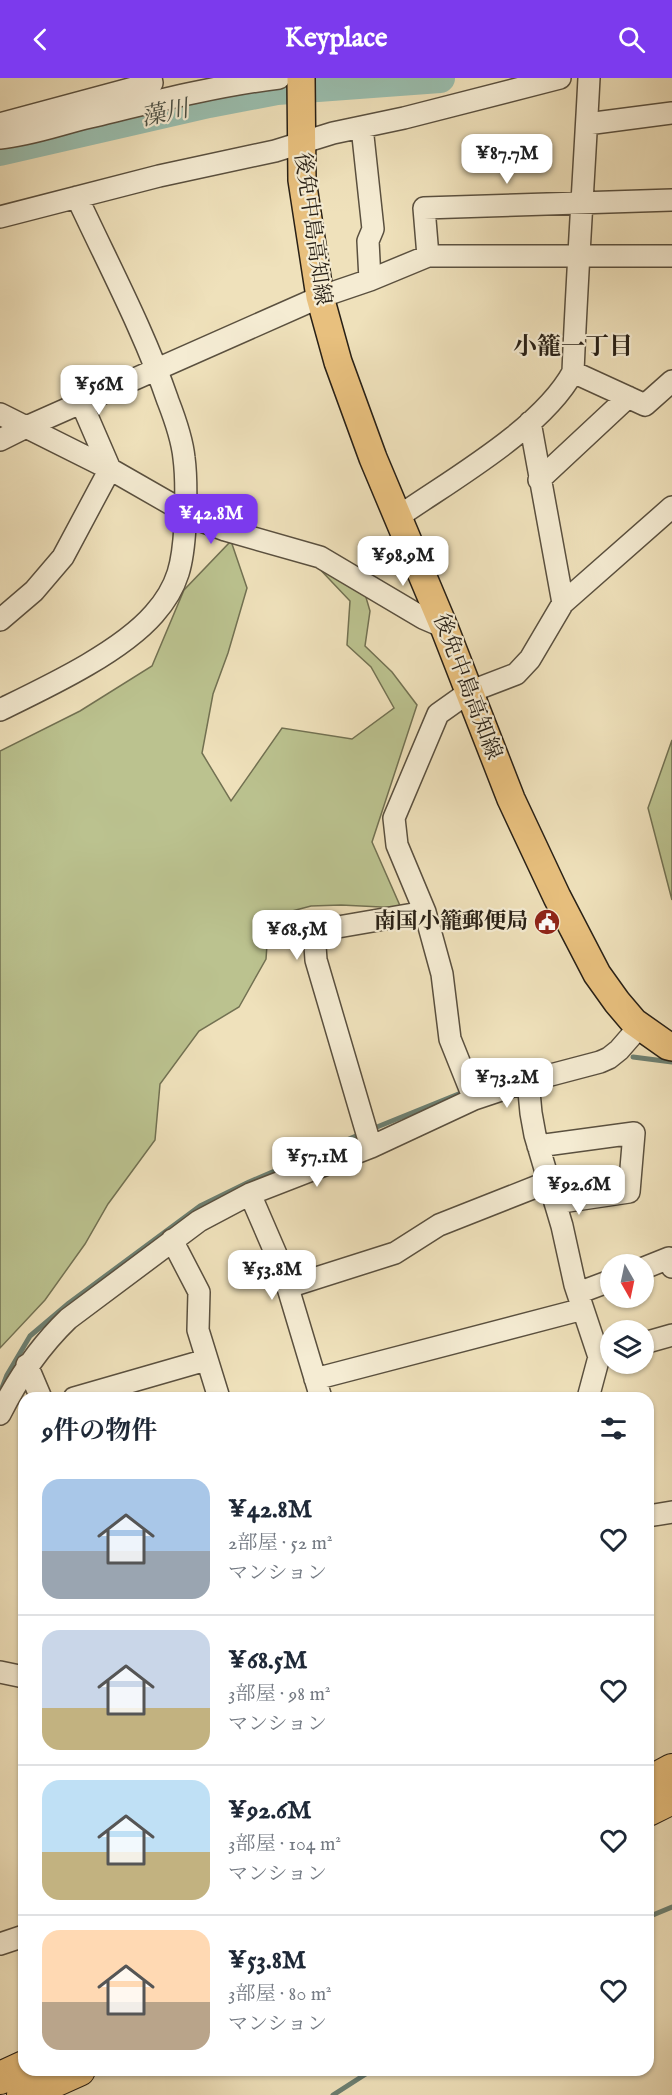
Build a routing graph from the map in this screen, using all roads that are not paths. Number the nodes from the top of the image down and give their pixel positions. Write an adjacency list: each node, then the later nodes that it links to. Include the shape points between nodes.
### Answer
1 (151, 78): 6 (street, via 152,83)
2 (560, 78): 8 (street)
3 (589, 78): 7 (street)
4 (295, 83): 9 (street, via 231,84); 10 (main road, 後免中島高知線)
5 (672, 113): 7 (street)
6 (0, 124)
7 (587, 124): 13 (street)
8 (362, 127): 10 (street); 18 (street, via 373,229 368,241)
9 (0, 138)
10 (300, 143): 11 (street); 19 (main road, 後免中島高知線)
11 (76, 197): 14 (street); 20 (street)
12 (672, 200): 13 (street)
13 (583, 202): 15 (street, via 424,208); 17 (street)
14 (0, 217)
15 (428, 256): 17 (street); 18 (street)
16 (672, 256): 17 (street)
17 (577, 257): 21 (street)
18 (370, 280): 19 (street)
19 (320, 297): 20 (street); 33 (main road, 後免中島高知線, via 338,362)
20 (157, 369): 24 (street); 32 (street, via 181,437)
21 (573, 372): 23 (street); 26 (street)
22 (672, 381): 23 (street, via 645,405)
23 (628, 397): 30 (street)
24 (81, 402): 27 (street); 29 (street)
25 (0, 414): 27 (street)
26 (530, 422): 30 (street); 33 (street, via 495,451)
27 (24, 428): 28 (street); 29 (street)
28 (0, 440)
29 (110, 469): 32 (street); 35 (street, via 63,557 34,591)
30 (539, 480): 34 (street)
31 (672, 507): 34 (street)
32 (186, 513): 36 (street, via 225,530 320,557); 38 (street, via 178,577 155,613 113,649 59,680)
33 (398, 517): 36 (main road, 後免中島高知線)
34 (563, 603): 37 (street, via 530,659 516,674)
35 (0, 620)
36 (444, 627): 37 (main road, 後免中島高知線)
37 (469, 692): 39 (street, via 438,714 394,819 397,845); 40 (main road, 後免中島高知線, via 511,799 557,897 597,974)
38 (2, 705)
39 (425, 912): 43 (street, via 442,974 450,1038); 44 (street, via 332,928 320,935 315,946)
40 (639, 1027): 41 (main road, 後免中島高知線); 42 (street, via 609,1058)
41 (672, 1047)
42 (528, 1082): 43 (street); 45 (street)
43 (474, 1099): 44 (street)
44 (370, 1142): 47 (street)
45 (538, 1146): 46 (street); 48 (street, via 634,1133 629,1192)
46 (548, 1182): 48 (street); 52 (street, via 439,1225 395,1253)
47 (250, 1194): 49 (street); 52 (street)
48 (555, 1203): 54 (street)
49 (172, 1240): 58 (street, via 199,1292 198,1330); 59 (street, via 68,1319)
50 (654, 1264): 51 (street, via 669,1258)
51 (672, 1267)
52 (288, 1287): 61 (street)
53 (600, 1288): 54 (street)
54 (580, 1301): 57 (street); 61 (street)
55 (672, 1335): 56 (street)
56 (654, 1340)
57 (600, 1344)
58 (206, 1360): 63 (street); 64 (street)
59 (27, 1365): 62 (street); 66 (street)
60 (600, 1368): 65 (street)
61 (318, 1388)
62 (38, 1392)
63 (95, 1392)
64 (217, 1392)
65 (590, 1392)
66 (0, 1414)
67 (672, 1512): 68 (street)
68 (654, 1515)
69 (0, 1672): 70 (street)
70 (18, 1676)
71 (672, 1770): 72 (highway)
72 (654, 1780)
73 (672, 1798): 74 (highway)
74 (654, 1807)
75 (18, 1938): 76 (street)
76 (0, 1944)
77 (18, 2070): 79 (highway)
78 (66, 2076): 80 (highway)
79 (0, 2078)
80 (23, 2095)

